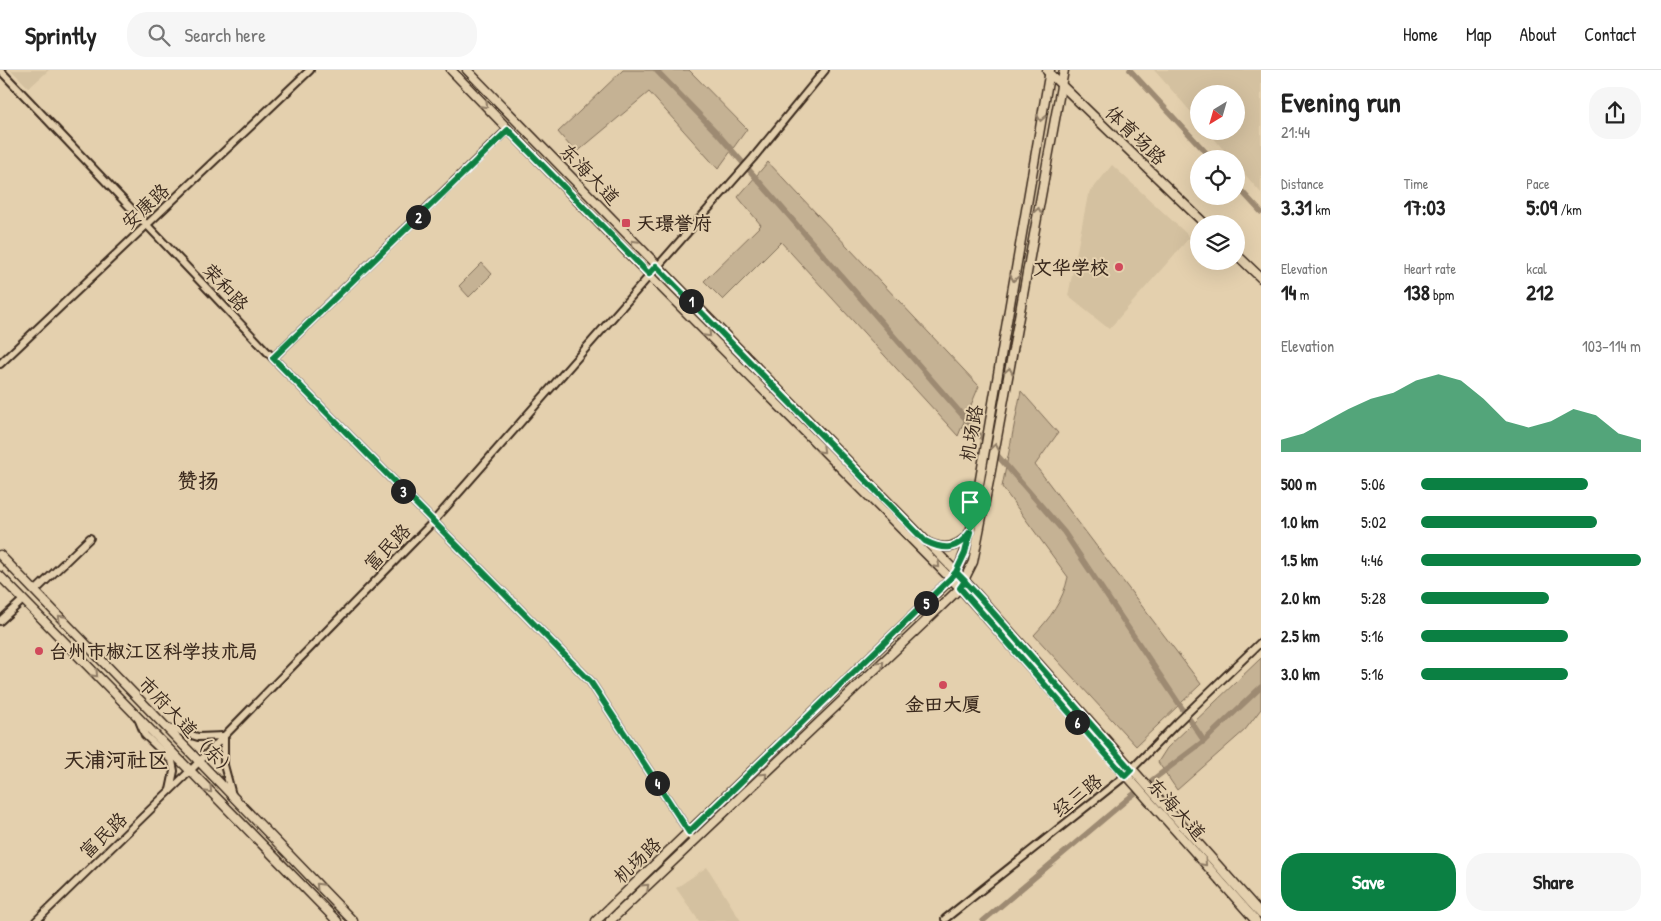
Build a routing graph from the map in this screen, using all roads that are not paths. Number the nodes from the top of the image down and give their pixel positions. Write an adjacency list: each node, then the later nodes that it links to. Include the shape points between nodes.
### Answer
1 (0, 70): 11 (street, 荣和路)
2 (310, 70): 11 (street, 安康路)
3 (451, 70): 9 (main road, 东海大道, one-way to 9)
4 (467, 70): 13 (main road, 东海大道, one-way to 4)
5 (825, 70): 13 (street, 富民路, via 753,158)
6 (1064, 70): 8 (main road, 机场路)
7 (1048, 71): 8 (main road, 体育场路); 19 (main road, 机场路, one-way to 19)
8 (1061, 85): 10 (main road, 体育场路); 26 (main road, 机场路, one-way to 8, via 990,476)
9 (508, 130): 14 (main road, 东海大道); 16 (street)
10 (1196, 215)
11 (147, 225): 16 (street, 荣和路); 17 (street, 安康路)
12 (1245, 263): 15 (main road)
13 (656, 266): 14 (street, 富民路); 21 (main road, 东海大道)
14 (649, 274): 18 (street, 富民路); 25 (main road, 东海大道, one-way to 25)
15 (1261, 278)
16 (273, 358): 18 (street, 荣和路)
17 (0, 364)
18 (433, 522): 34 (street, 富民路); 41 (street, 荣和路, via 590,681)
19 (970, 532): 21 (main road, via 960,544 952,547 942,548); 23 (main road, 机场路)
20 (90, 538): 28 (street)
21 (925, 541): 23 (main road, 东海大道)
22 (0, 555): 28 (main road, 市府大道（东）)
23 (956, 572): 25 (main road, 机场路); 26 (main road, 东海大道)
24 (0, 576): 29 (main road, 市府大道（东）)
25 (950, 579): 27 (main road, 东海大道); 41 (main road, 机场路)
26 (965, 581): 27 (main road, 机场路); 37 (main road, 东海大道)
27 (960, 588): 37 (main road, 东海大道); 42 (main road, 机场路, one-way to 27)
28 (35, 591): 33 (main road, 市府大道（东）, one-way to 28)
29 (23, 600): 30 (street); 32 (main road, 市府大道（东）, one-way to 32)
30 (0, 621)
31 (1261, 642): 37 (street, 经三路, via 1178,722)
32 (137, 717): 36 (main road, 市府大道（东）); 38 (street, via 145,735 172,761 174,771)
33 (166, 727): 34 (street, via 198,737); 35 (main road, 市府大道（东）)
34 (224, 736): 35 (street, 富民路); 39 (street, via 224,765)
35 (200, 762): 36 (street, 富民路); 39 (main road, 市府大道（东）)
36 (190, 771): 38 (street, 富民路); 47 (main road, 市府大道（东）, one-way to 47)
37 (1131, 776): 40 (main road, 东海大道); 45 (street, 经三路)
38 (170, 790): 46 (street, 富民路)
39 (232, 795): 48 (main road, 市府大道（东）, one-way to 39)
40 (1151, 797): 43 (main road, 东海大道, one-way to 43); 44 (main road, 东海大道)
41 (689, 832): 42 (street, 荣和路); 49 (main road, 机场路)
42 (693, 842): 50 (main road, 机场路, one-way to 42)
43 (1244, 907): 51 (main road); 52 (main road, 东海大道)
44 (1261, 914)
45 (944, 919)
46 (36, 921)
47 (337, 921)
48 (353, 921)
49 (596, 921)
50 (610, 921)
51 (1248, 921)
52 (1256, 921)

